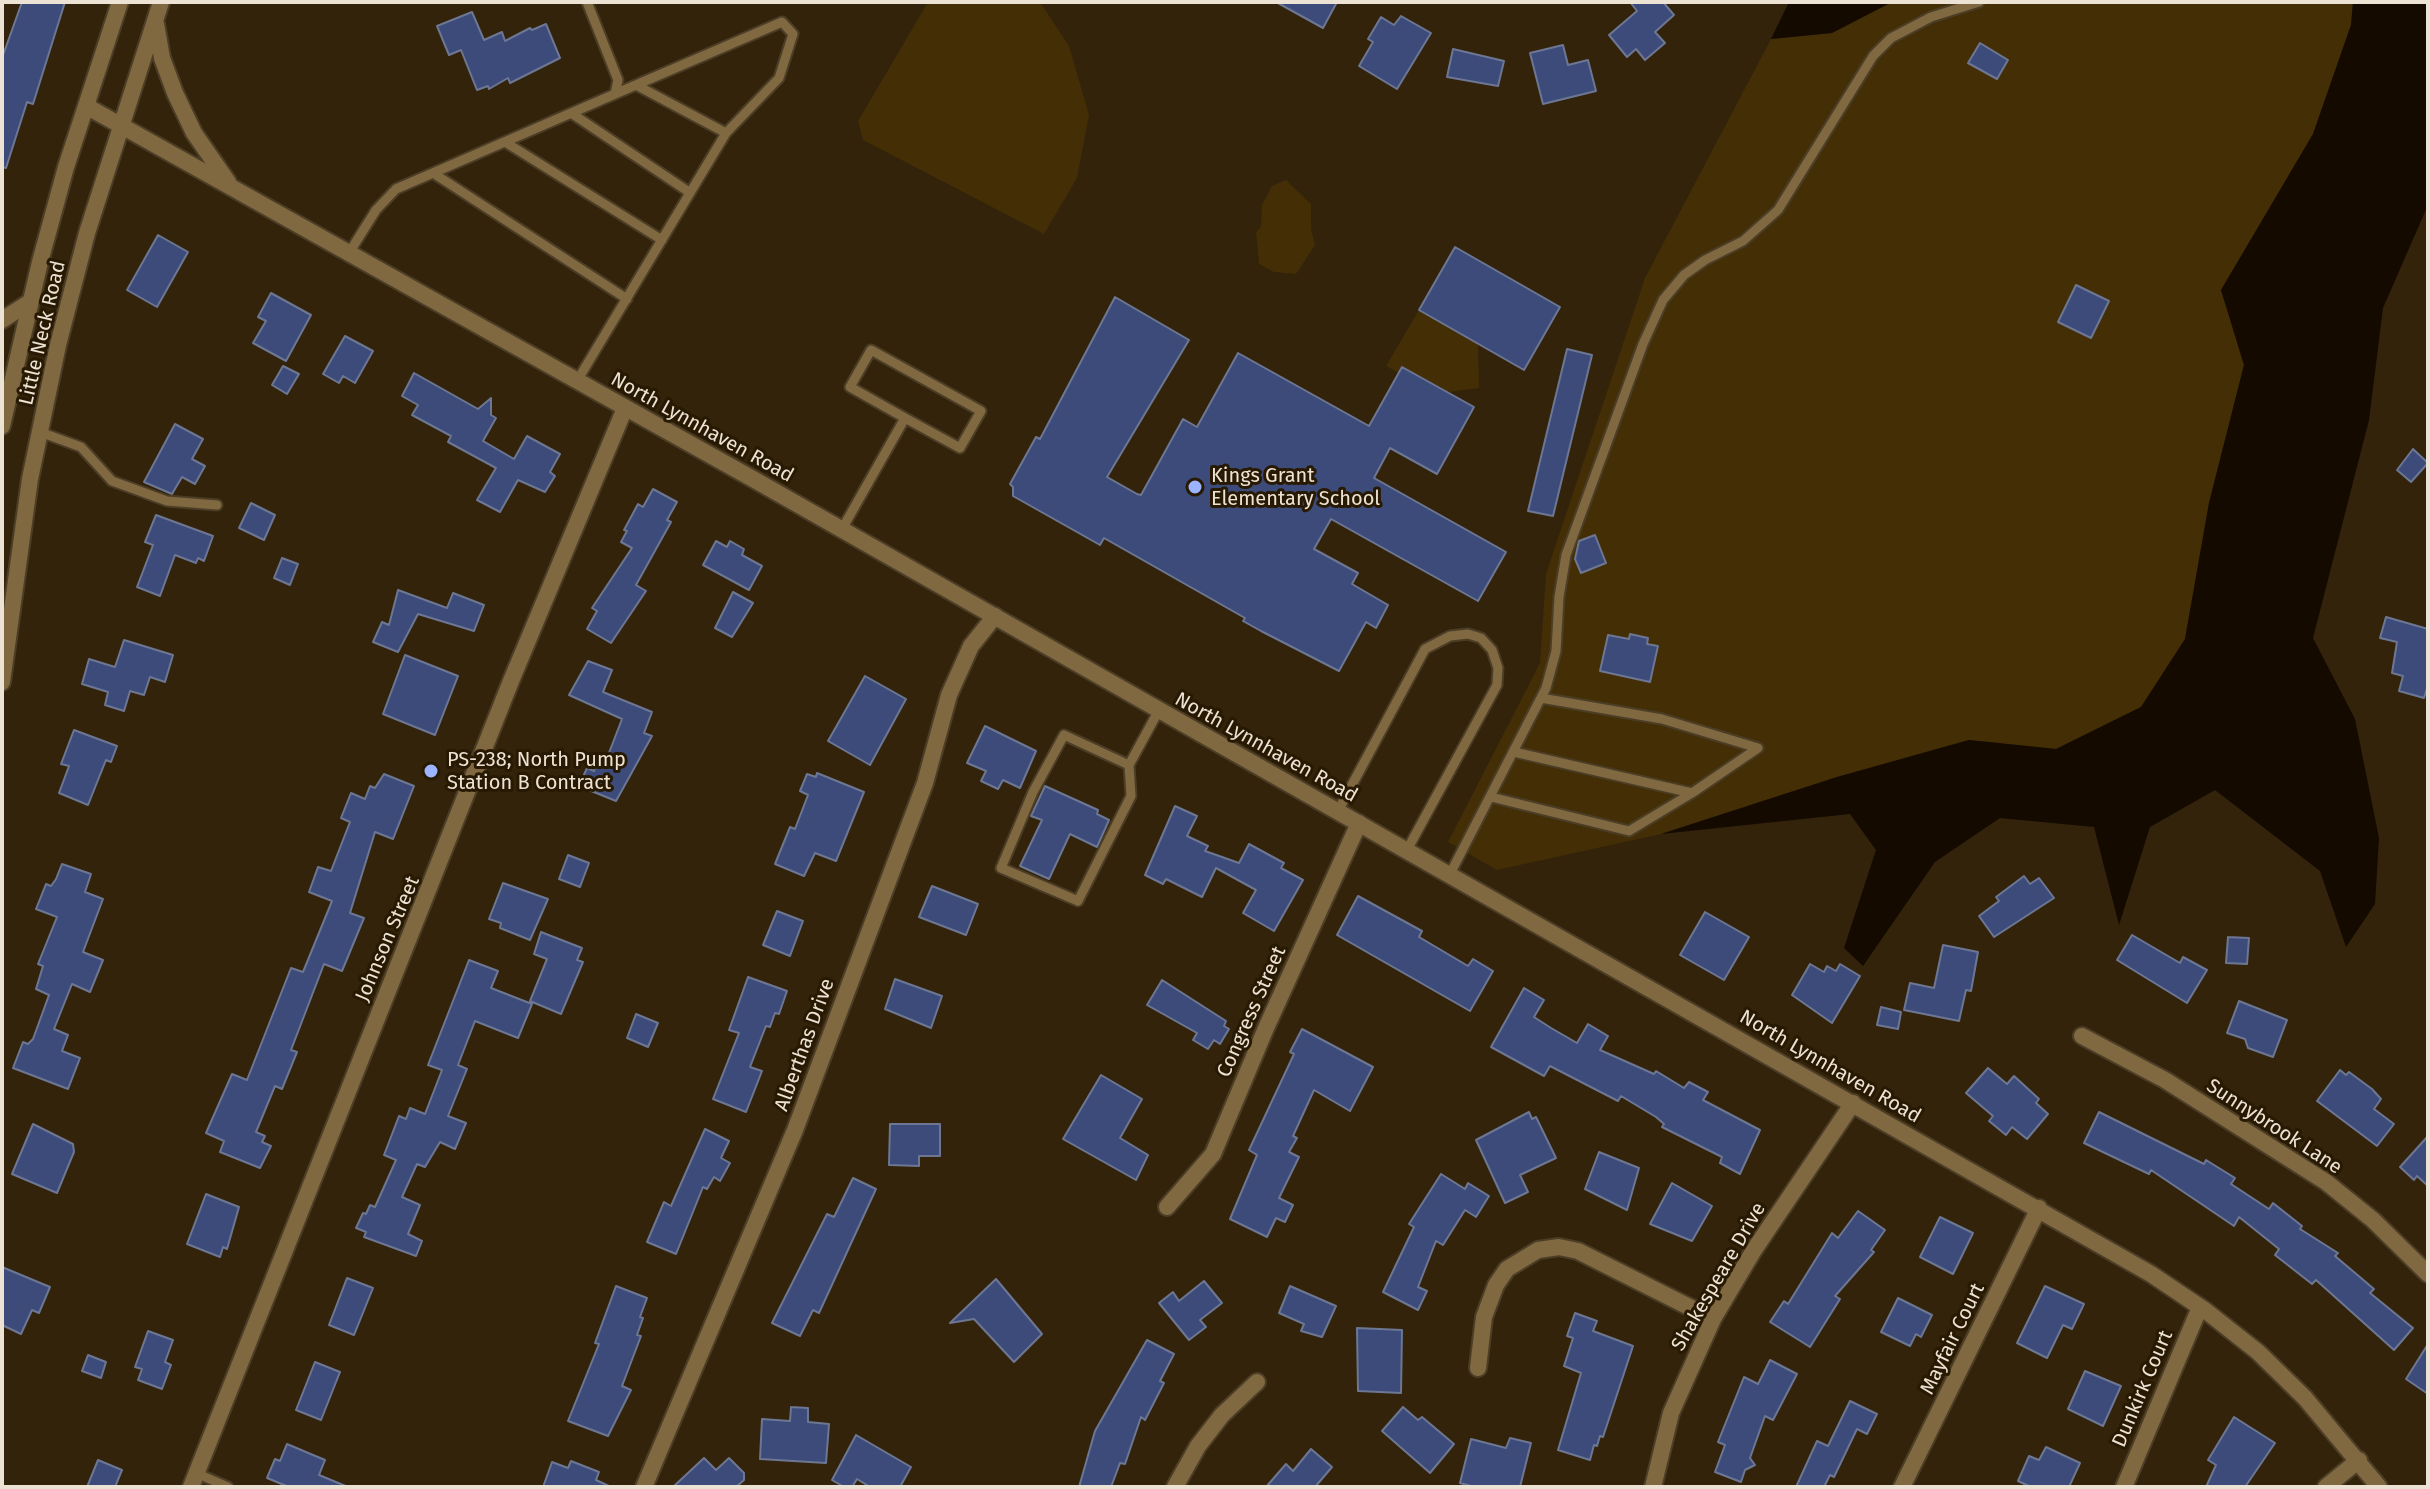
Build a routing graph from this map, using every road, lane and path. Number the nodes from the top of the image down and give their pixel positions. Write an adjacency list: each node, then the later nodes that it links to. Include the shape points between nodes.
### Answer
1 (120, 2): 8 (street, Little Neck Road)
2 (161, 2): 5 (street, Little Neck Road)
3 (587, 2): 7 (lane, via 618,80)
4 (1979, 2): 30 (lane, via 1931,17 1891,38 1873,56 1778,210 1743,241 1684,275 1663,300 1566,555 1556,651)
5 (155, 21): 10 (street, Little Neck Road); 14 (street, via 175,93 194,133)
6 (636, 85): 7 (lane); 11 (lane); 11 (lane, via 782,22 793,34 779,78)
7 (615, 94): 9 (lane)
8 (86, 106): 10 (street, North Lynnhaven Road); 19 (street, Little Neck Road)
9 (571, 113): 12 (lane); 15 (lane)
10 (120, 125): 14 (street, North Lynnhaven Road); 25 (street, Little Neck Road, via 84,247)
11 (726, 133): 15 (lane)
12 (505, 142): 13 (lane); 16 (lane)
13 (433, 173): 17 (lane, via 396,189); 18 (lane)
14 (231, 187): 17 (street, North Lynnhaven Road)
15 (689, 192): 16 (lane)
16 (662, 240): 18 (lane)
17 (349, 253): 21 (street, North Lynnhaven Road)
18 (627, 299): 21 (lane)
19 (30, 302): 20 (street); 24 (street, Little Neck Road)
20 (2, 320)
21 (577, 381): 22 (street, North Lynnhaven Road)
22 (625, 408): 27 (street, North Lynnhaven Road); 50 (street, Johnson Street)
23 (905, 418): 23 (lane, via 850,387 871,350 981,411 960,448); 27 (lane)
24 (3, 419)
25 (40, 432): 26 (lane, via 81,447 112,481 167,501); 29 (street, Little Neck Road)
26 (217, 505)
27 (842, 529): 28 (street, North Lynnhaven Road)
28 (995, 616): 31 (street, North Lynnhaven Road); 52 (street, Alberthas Drive, via 971,646 949,695 925,783 795,1130)
29 (2, 682)
30 (1541, 698): 32 (lane); 34 (lane, via 1662,719 1758,748)
31 (1159, 710): 33 (lane); 36 (street, North Lynnhaven Road)
32 (1514, 752): 34 (lane); 35 (lane)
33 (1129, 765): 33 (lane, via 1064,735 1001,868 1078,901 1131,796)
34 (1692, 793): 35 (lane, via 1629,831)
35 (1491, 797): 39 (lane)
36 (1338, 811): 37 (street, North Lynnhaven Road); 38 (lane, via 1425,649 1450,636 1481,638 1492,650 1497,685)
37 (1359, 823): 38 (street, North Lynnhaven Road); 42 (street, Congress Street, via 1213,1154)
38 (1407, 850): 39 (street, North Lynnhaven Road)
39 (1450, 874): 41 (street, North Lynnhaven Road)
40 (2082, 1036): 44 (street, Sunnybrook Lane, via 2165,1080 2326,1182)
41 (1853, 1103): 43 (street, North Lynnhaven Road); 46 (street, Shakespeare Drive)
42 (1167, 1207)
43 (2039, 1208): 45 (street, North Lynnhaven Road); 55 (street, Mayfair Court)
44 (2428, 1274)
45 (2200, 1307): 49 (street, North Lynnhaven Road, via 2258,1352); 56 (street, Dunkirk Court)
46 (1713, 1319): 47 (street, via 1578,1251 1538,1250 1521,1257 1496,1285 1484,1317); 54 (street, Shakespeare Drive, via 1675,1402)
47 (1478, 1368)
48 (1257, 1382): 53 (street, via 1206,1435)
49 (2359, 1460): 57 (street); 58 (street, North Lynnhaven Road)
50 (193, 1480): 51 (lane)
51 (228, 1487)
52 (644, 1487)
53 (1175, 1487)
54 (1653, 1487)
55 (1902, 1487)
56 (2124, 1487)
57 (2326, 1487)
58 (2379, 1487)

